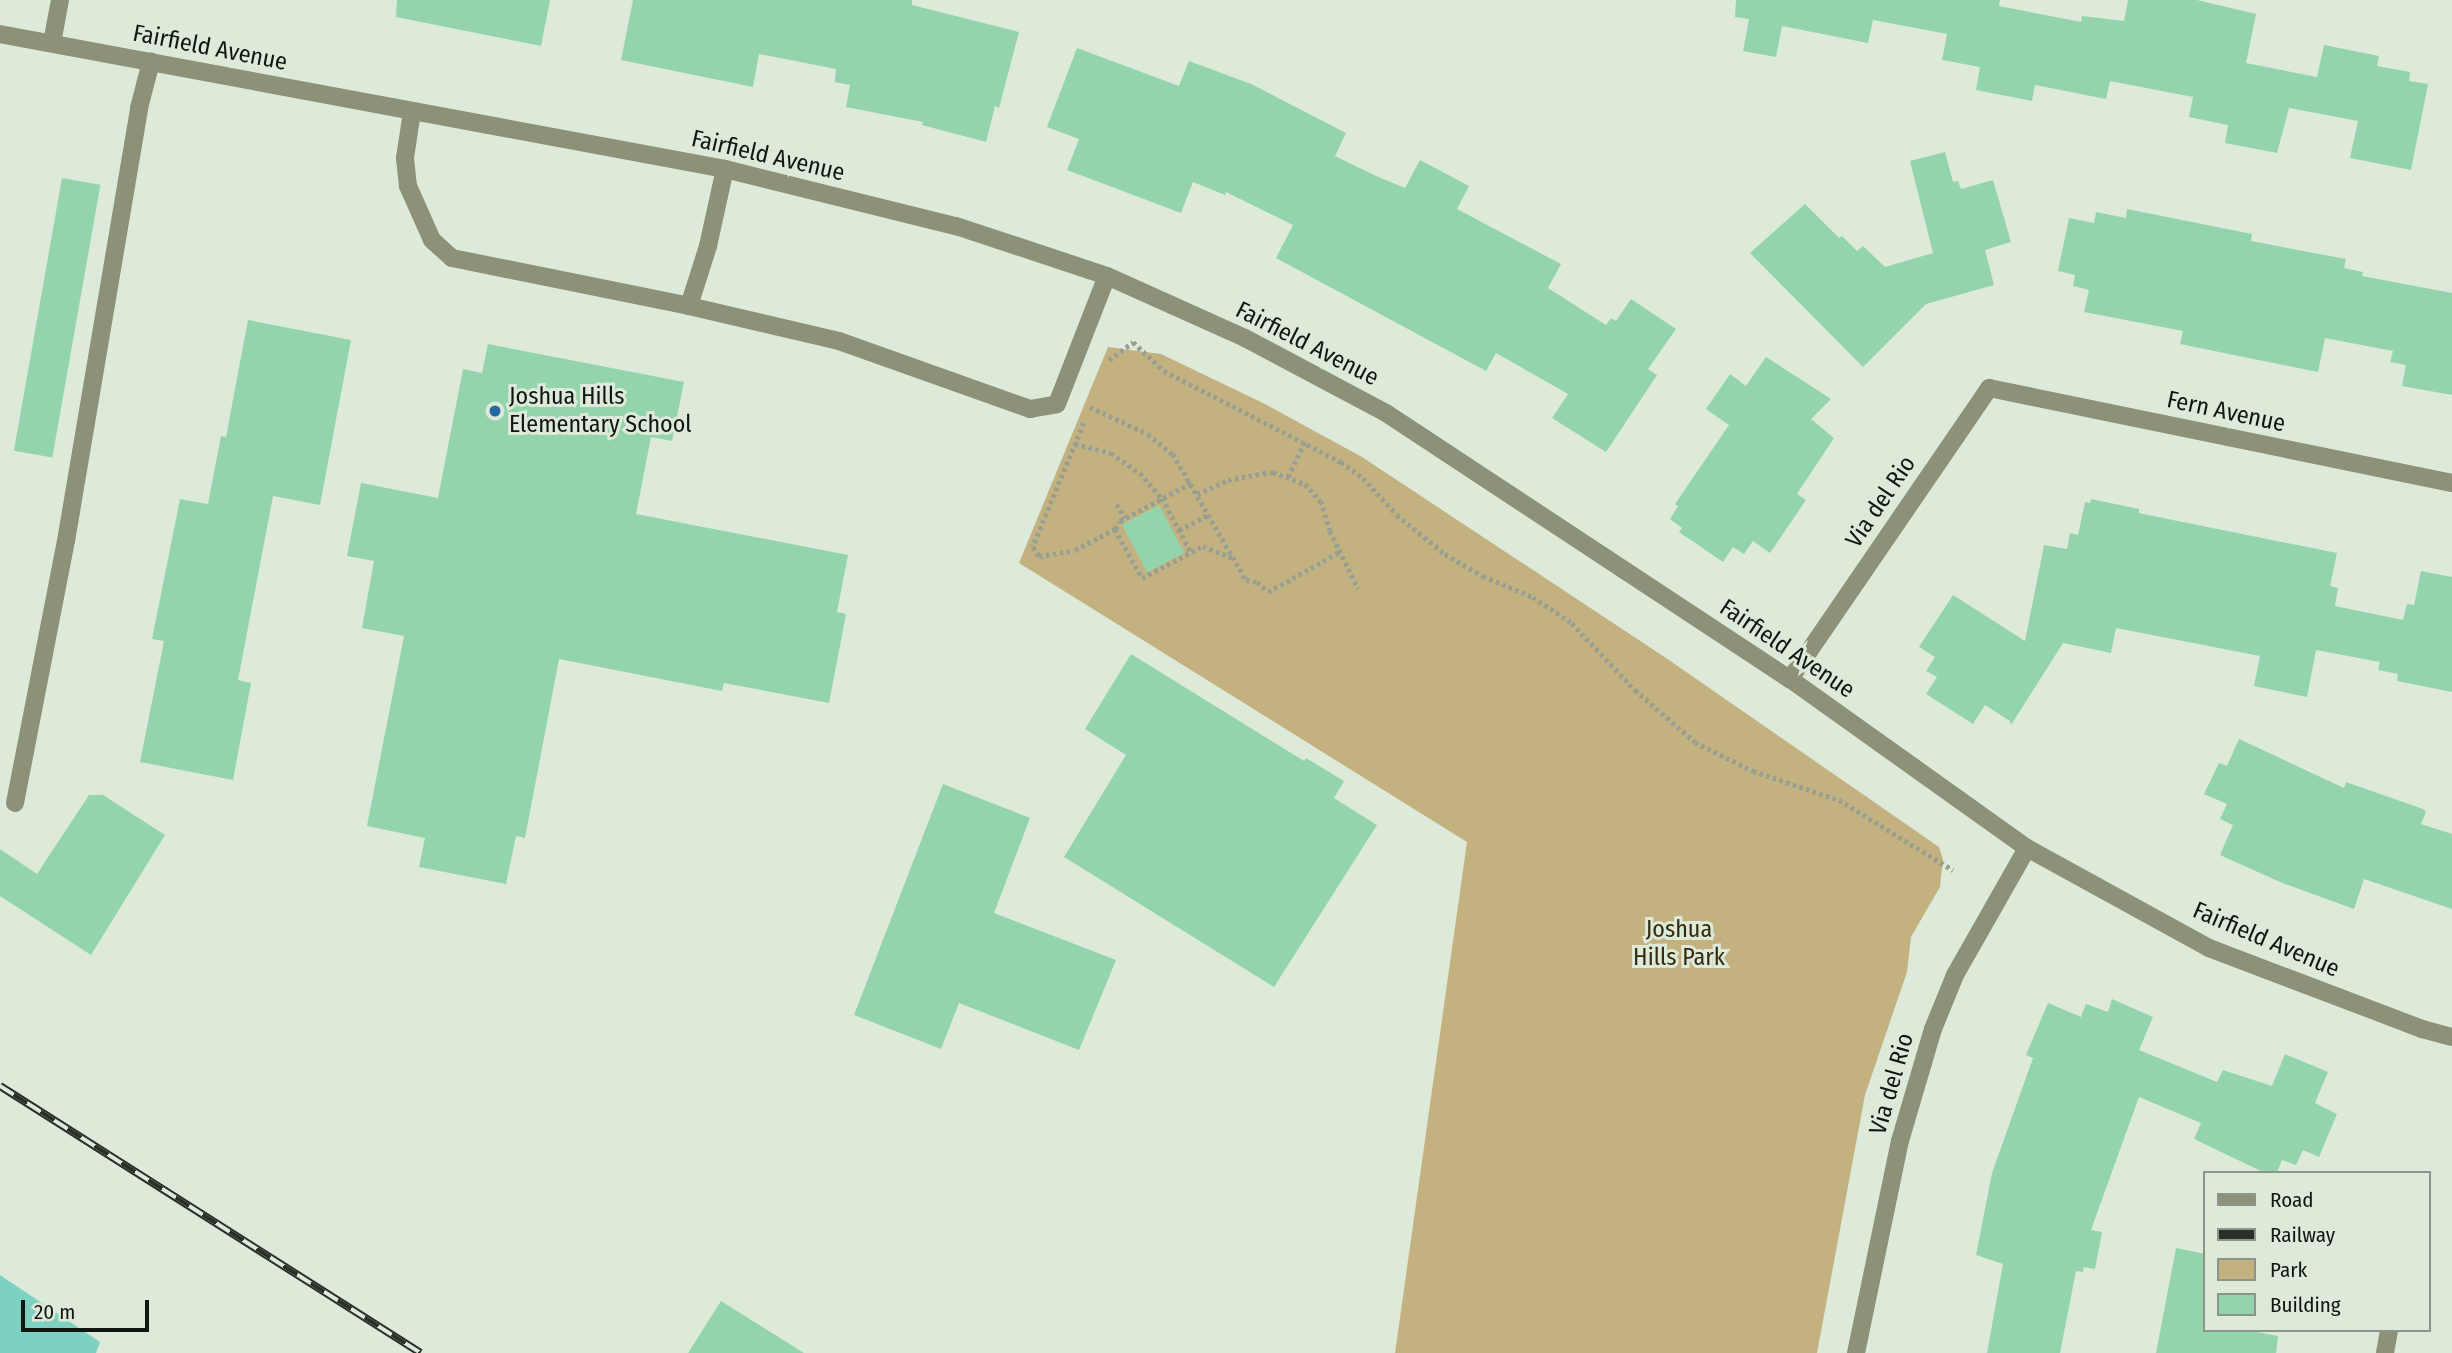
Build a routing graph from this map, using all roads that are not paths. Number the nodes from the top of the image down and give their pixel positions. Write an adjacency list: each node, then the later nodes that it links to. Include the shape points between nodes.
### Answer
1 (60, 0): 3 (street)
2 (0, 34): 3 (street, Fairfield Avenue)
3 (52, 43): 4 (street, Fairfield Avenue)
4 (151, 62): 5 (street, Fairfield Avenue); 12 (street)
5 (412, 112): 6 (street, Fairfield Avenue); 8 (street, via 405,159 408,186 432,240 452,258)
6 (725, 169): 7 (street, Fairfield Avenue, via 957,226); 8 (street)
7 (1107, 276): 8 (street, via 1057,404 1030,409 839,341); 11 (street, Fairfield Avenue, via 1245,338 1387,413)
8 (689, 306)
9 (1989, 388): 10 (street, Fern Avenue); 11 (street, Via del Rio)
10 (2452, 483)
11 (1790, 679): 13 (street, Fairfield Avenue)
12 (15, 803)
13 (2027, 848): 14 (street, Fairfield Avenue, via 2209,948 2422,1030); 16 (street, Via del Rio, via 1955,975 1933,1029 1900,1141)
14 (2452, 1037)
15 (2389, 1332): 17 (street)
16 (1856, 1353)
17 (2385, 1353)

